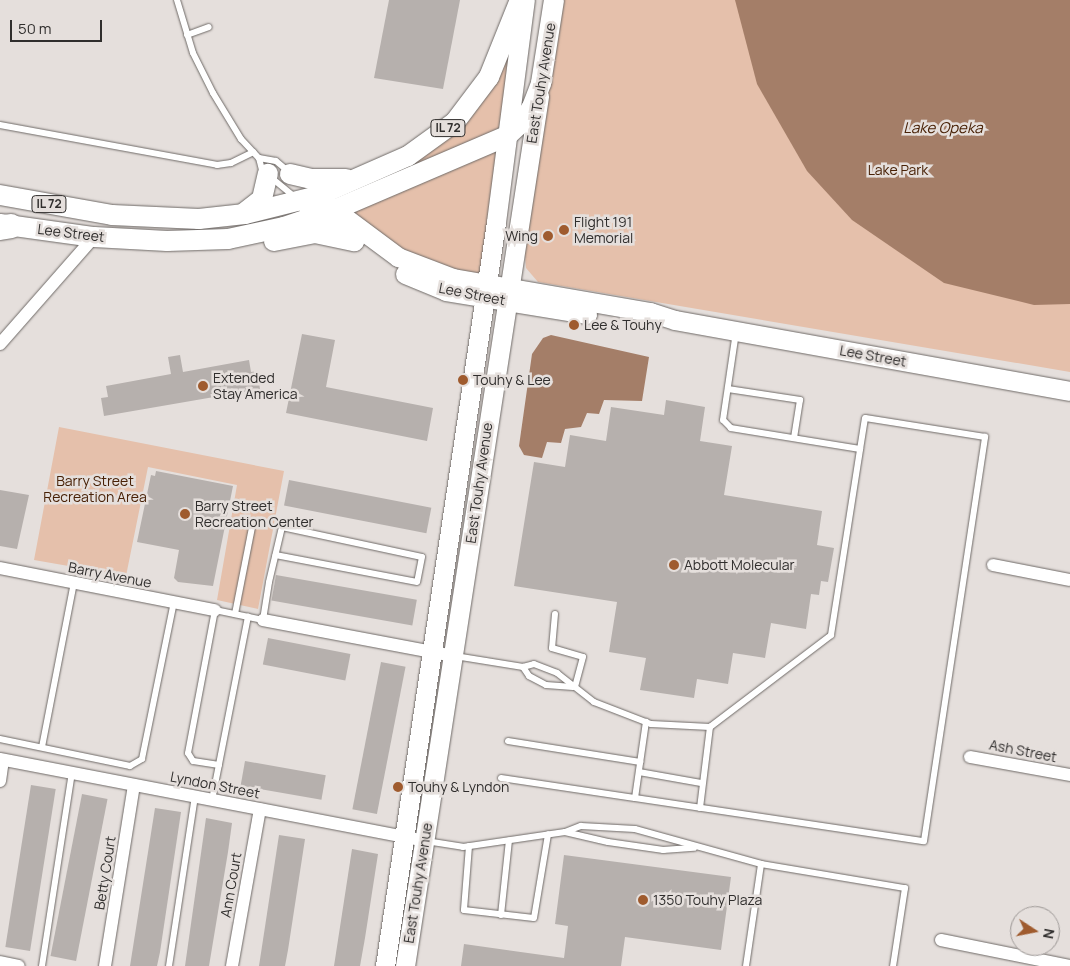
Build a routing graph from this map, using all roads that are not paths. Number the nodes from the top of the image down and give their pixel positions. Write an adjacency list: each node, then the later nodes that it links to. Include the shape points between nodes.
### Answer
1 (177, 0): 6 (lane)
2 (520, 0): 12 (main road, IL 72, via 489,77 467,109 422,149)
3 (525, 0): 9 (main road, East Touhy Avenue)
4 (554, 0): 7 (main road, East Touhy Avenue / IL 72)
5 (209, 27): 6 (lane)
6 (188, 35): 10 (lane, via 213,93 241,139)
7 (541, 82): 9 (main road, IL 72, via 532,107); 22 (main road, East Touhy Avenue)
8 (0, 125): 10 (lane, via 217,165)
9 (507, 136): 14 (main road, IL 72); 20 (main road, East Touhy Avenue)
10 (254, 152): 11 (lane)
11 (264, 166): 14 (lane); 14 (lane, via 276,161); 15 (main road, via 262,199)
12 (360, 178): 14 (main road, IL 72); 14 (main road, via 319,180)
13 (0, 195): 15 (main road, Lee Street / IL 72, via 112,215 199,219)
14 (311, 196): 15 (main road, Lee Street / IL 72); 18 (main road, Lee Street / IL 72, via 284,227); 19 (main road, Lee Street); 20 (main road, Lee Street, via 398,257)
15 (240, 215)
16 (4, 226): 17 (main road, Lee Street / IL 72)
17 (94, 237): 18 (main road, Lee Street / IL 72, via 167,241); 25 (street)
18 (228, 239): 19 (main road, via 246,245 315,233)
19 (354, 241): 21 (main road, Lee Street, via 404,273)
20 (485, 290): 21 (main road, Lee Street); 22 (main road, Lee Street); 23 (main road, East Touhy Avenue)
21 (446, 291): 23 (main road, via 464,302)
22 (507, 294): 24 (main road, Lee Street, via 627,320 675,320); 43 (main road, East Touhy Avenue)
23 (480, 328): 42 (main road, East Touhy Avenue)
24 (737, 331): 26 (lane); 27 (main road, Lee Street)
25 (0, 344)
26 (728, 389): 28 (lane, via 723,420 731,428); 28 (lane, via 800,400)
27 (1070, 391)
28 (794, 438): 29 (lane)
29 (860, 448): 47 (lane, via 831,635); 65 (lane, via 865,418 985,437 924,841)
30 (252, 527): 38 (lane)
31 (276, 555): 31 (lane, via 417,582 422,557 282,528); 41 (lane)
32 (993, 566): 34 (street)
33 (0, 568): 35 (street, Barry Avenue)
34 (1070, 580)
35 (74, 583): 36 (street, Barry Avenue); 50 (lane)
36 (174, 602): 37 (street, Barry Avenue); 50 (lane, via 142,759 130,766)
37 (215, 610): 38 (lane); 54 (lane, via 188,753 193,761)
38 (235, 614): 40 (lane)
39 (556, 614): 45 (lane, via 552,648 583,657)
40 (248, 616): 41 (lane); 54 (lane)
41 (263, 620): 42 (street)
42 (432, 652): 43 (street); 69 (main road, East Touhy Avenue)
43 (454, 656): 44 (lane); 71 (main road, East Touhy Avenue)
44 (523, 667): 45 (lane, via 534,664 557,673); 45 (lane, via 529,676 546,685)
45 (575, 687): 46 (lane, via 594,702)
46 (646, 722): 47 (lane); 53 (lane)
47 (710, 727): 60 (lane)
48 (0, 739): 50 (lane)
49 (508, 741): 53 (lane)
50 (42, 747)
51 (970, 757): 57 (street, Ash Street)
52 (2, 759): 56 (street, Lyndon Street); 59 (street)
53 (640, 762): 55 (lane)
54 (219, 765): 64 (lane)
55 (639, 772): 60 (lane); 63 (lane)
56 (72, 773): 61 (street, Lyndon Street); 79 (lane)
57 (1070, 775)
58 (501, 778): 63 (lane)
59 (0, 782)
60 (701, 783): 65 (lane)
61 (134, 785): 62 (street, Lyndon Street); 80 (street, Betty Court)
62 (195, 797): 64 (street, Lyndon Street); 81 (lane)
63 (635, 798): 65 (lane)
64 (212, 800): 66 (street, Lyndon Street)
65 (700, 808)
66 (260, 809): 69 (street, Lyndon Street); 82 (street, Ann Court)
67 (565, 832): 68 (lane); 73 (lane, via 578,837 663,850); 73 (lane, via 581,826 635,829)
68 (548, 834): 70 (lane); 75 (lane, via 534,918)
69 (405, 837): 71 (street, Lyndon Street); 83 (main road, East Touhy Avenue)
70 (509, 840): 72 (lane); 75 (lane)
71 (425, 841): 72 (lane); 84 (main road, East Touhy Avenue)
72 (469, 846): 75 (lane, via 464,910)
73 (697, 848): 74 (lane)
74 (761, 864): 85 (lane); 86 (lane, via 904,888)
75 (501, 915)
76 (941, 940): 87 (street)
77 (0, 962): 78 (street)
78 (19, 966)
79 (42, 966)
80 (105, 966)
81 (169, 966)
82 (232, 966)
83 (385, 966)
84 (405, 966)
85 (746, 966)
86 (892, 966)
87 (1070, 966)

